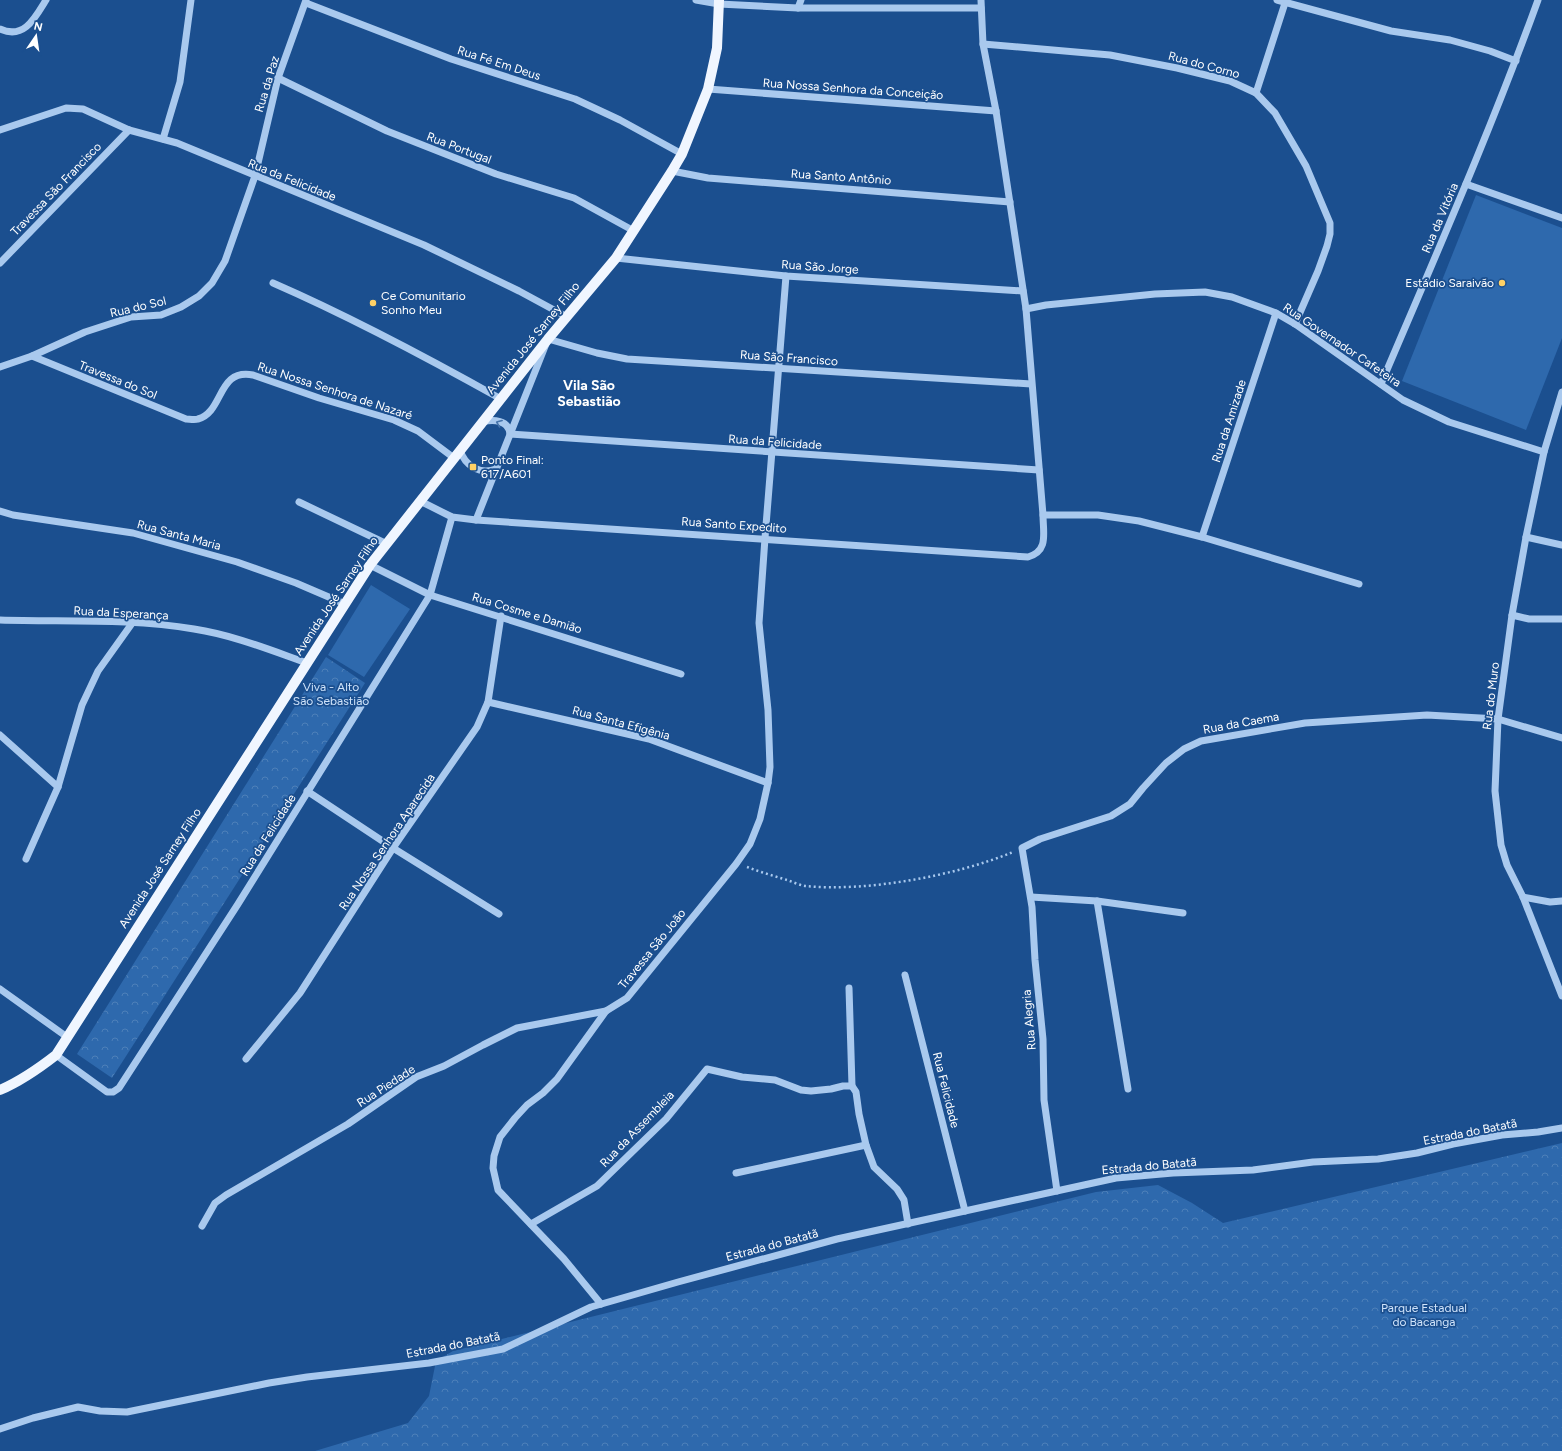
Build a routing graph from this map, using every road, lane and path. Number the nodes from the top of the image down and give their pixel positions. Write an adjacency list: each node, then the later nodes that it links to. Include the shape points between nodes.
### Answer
1 (46, 0): 13 (street, via 37,15 20,30 14,33)
2 (191, 0): 22 (street, via 180,82)
3 (696, 0): 9 (street)
4 (801, 0): 11 (street)
5 (981, 0): 12 (street)
6 (1277, 0): 10 (street)
7 (1538, 0): 15 (street, Rua da Vitória)
8 (306, 1): 16 (street, Rua da Paz); 23 (street, Rua Fé Em Deus, via 451,59 575,99)
9 (719, 2): 11 (street); 17 (main road, Avenida José Sarney Filho, via 717,48)
10 (1285, 3): 15 (street, via 1391,31 1450,40); 18 (street)
11 (798, 8): 12 (street)
12 (981, 8): 14 (street)
13 (0, 29)
14 (983, 44): 18 (street, Rua do Corno, via 1110,55 1230,81); 19 (street)
15 (1516, 61): 26 (street, Rua da Vitória)
16 (278, 78): 25 (street, Rua da Paz); 29 (street, Rua Portugal, via 387,131 496,174 574,198)
17 (708, 89): 19 (street, Rua Nossa Senhora da Conceição); 23 (main road, Avenida José Sarney Filho)
18 (1256, 93): 38 (street, Rua do Corno, via 1275,113 1302,160 1330,223 1327,246)
19 (996, 111): 27 (street)
20 (0, 130): 21 (street, Rua da Felicidade, via 66,108 83,109)
21 (129, 130): 22 (street, Rua da Felicidade); 31 (street, Travessa São Francisco)
22 (163, 138): 25 (street, Rua da Felicidade)
23 (682, 154): 24 (main road, Avenida José Sarney Filho)
24 (672, 171): 27 (street, Rua Santo Antônio, via 708,178); 29 (main road, Avenida José Sarney Filho)
25 (254, 176): 37 (street, Rua da Felicidade, via 424,245 519,290); 40 (street, Rua do Sol, via 225,261 212,283 199,296 181,307 161,314 132,318 85,332)
26 (1466, 184): 28 (street); 44 (street, Rua da Vitória)
27 (1010, 202): 34 (street)
28 (1562, 218)
29 (634, 231): 30 (main road, Avenida José Sarney Filho)
30 (616, 258): 32 (street, Rua São Jorge); 37 (main road, Avenida José Sarney Filho)
31 (0, 263)
32 (786, 276): 34 (street, Rua São Jorge); 42 (street)
33 (273, 283): 46 (street, via 423,355)
34 (1023, 291): 35 (street)
35 (1026, 309): 36 (street, Rua Governador Cafeteira, via 1147,295 1205,292 1232,297); 43 (street)
36 (1276, 313): 38 (street, Rua Governador Cafeteira); 61 (street, Rua da Amizade)
37 (567, 317): 39 (main road, Avenida José Sarney Filho)
38 (1296, 324): 44 (street, Rua Governador Cafeteira)
39 (548, 339): 42 (street, Rua São Francisco, via 597,354 627,359); 46 (main road, Avenida José Sarney Filho); 49 (street)
40 (32, 356): 41 (street, Rua do Sol); 47 (street, Travessa do Sol, via 186,419)
41 (0, 367)
42 (779, 369): 43 (street, Rua São Francisco); 51 (street)
43 (1031, 384): 54 (street)
44 (1381, 384): 50 (street, Rua Governador Cafeteira, via 1403,400 1449,422)
45 (1562, 392): 50 (street, Rua do Muro)
46 (501, 399): 48 (main road, Avenida José Sarney Filho)
47 (198, 420): 52 (street, Rua Nossa Senhora de Nazaré, via 208,415 230,380 245,373 394,420)
48 (483, 422): 49 (street, one-way to 48, via 508,427 501,422); 52 (main road, Avenida José Sarney Filho)
49 (510, 434): 51 (street, Rua da Felicidade); 53 (street)
50 (1544, 452): 62 (street, Rua do Muro)
51 (772, 453): 54 (street, Rua da Felicidade); 63 (street)
52 (457, 454): 53 (street, Rua Nossa Senhora de Nazaré, via 473,467 487,471); 55 (main road, Avenida José Sarney Filho)
53 (496, 470): 60 (street)
54 (1039, 470): 58 (street)
55 (420, 501): 59 (street, Rua Santo Expedito); 64 (main road, Avenida José Sarney Filho)
56 (299, 502): 64 (street)
57 (0, 511): 69 (street, Rua Santa Maria, via 133,534 237,562)
58 (1043, 515): 61 (street, via 1098,515 1132,520); 63 (street, Rua Santo Expedito, via 1044,544 1041,550 1028,557)
59 (452, 517): 60 (street, Rua Santo Expedito); 68 (street, Rua da Felicidade)
60 (476, 520): 63 (street, Rua Santo Expedito)
61 (1202, 537): 67 (street)
62 (1526, 537): 65 (street); 70 (street, Rua do Muro)
63 (765, 538): 81 (street, Travessa São João, via 760,623 768,710)
64 (387, 544): 66 (main road, Avenida José Sarney Filho)
65 (1562, 545)
66 (370, 565): 68 (street, Rua Cosme e Damião); 69 (main road, Avenida José Sarney Filho)
67 (1360, 584)
68 (430, 594): 71 (street, Rua Cosme e Damião); 83 (street, Rua da Felicidade)
69 (345, 604): 75 (main road, Avenida José Sarney Filho)
70 (1512, 615): 72 (street); 78 (street, Rua do Muro)
71 (501, 616): 76 (street, Rua Cosme e Damião); 77 (street, Rua Nossa Senhora Aparecida)
72 (1562, 619)
73 (0, 620): 74 (street, Rua da Esperança)
74 (133, 622): 75 (street, Rua da Esperança, via 195,629 244,641); 82 (street, via 98,671 82,705)
75 (307, 663): 99 (main road, Avenida José Sarney Filho)
76 (682, 674)
77 (488, 702): 81 (street, Rua Santa Efigênia, via 649,739); 84 (street, Rua Nossa Senhora Aparecida, via 477,727)
78 (1498, 719): 80 (street, Rua da Caema); 85 (street, Rua da Caema, via 1427,715 1313,722 1201,741 1184,749 1166,764 1130,804 1111,816 1040,839); 89 (street, Rua do Muro, via 1495,791 1501,845 1507,865)
79 (0, 735): 82 (street)
80 (1562, 738)
81 (768, 783): 87 (street, Travessa São João, via 760,818 750,844)
82 (58, 787): 86 (street)
83 (307, 791): 84 (street); 100 (street, Rua da Felicidade, via 238,904 119,1088 107,1092)
84 (393, 848): 93 (street); 101 (street, Rua Nossa Senhora Aparecida, via 300,994)
85 (1022, 848): 87 (path, via 960,870 882,884 848,887 803,886); 88 (street, Rua Alegria)
86 (26, 859)
87 (736, 864): 98 (street, Travessa São João, via 627,998)
88 (1031, 897): 90 (street); 108 (street, Rua Alegria, via 1043,1039 1044,1100)
89 (1523, 897): 91 (street, via 1550,902); 97 (street, Rua do Muro)
90 (1097, 901): 92 (street); 103 (street)
91 (1562, 901)
92 (1183, 913)
93 (499, 914)
94 (905, 975): 109 (street, Rua Felicidade)
95 (849, 988): 102 (street)
96 (0, 989): 99 (street)
97 (1562, 996)
98 (606, 1011): 110 (street, Travessa São João, via 557,1079 527,1105 500,1137 493,1168 498,1190); 112 (street, Rua Piedade, via 517,1028 416,1078 348,1124 226,1195 215,1203)
99 (67, 1037): 100 (main road, Avenida José Sarney Filho)
100 (56, 1055): 104 (main road, via 28,1076)
101 (246, 1059)
102 (852, 1086): 106 (street, via 856,1092 858,1114); 110 (street, Rua da Assembleia, via 801,1090 775,1080 742,1077 707,1069 666,1119 597,1186)
103 (1128, 1089)
104 (0, 1090)
105 (1562, 1128): 108 (street, Estrada do Batatã, via 1502,1135 1378,1159 1116,1178)
106 (866, 1145): 107 (street); 111 (street, via 874,1168 897,1189 904,1200)
107 (736, 1173)
108 (1057, 1191): 109 (street, Estrada do Batatã)
109 (965, 1211): 111 (street, Estrada do Batatã)
110 (531, 1224): 113 (street, Travessa São João)
111 (908, 1224): 113 (street, Estrada do Batatã, via 789,1251)
112 (202, 1226)
113 (602, 1304): 114 (street, Estrada do Batatã, via 503,1348 429,1363 268,1383 127,1412 78,1407)
114 (0, 1428)

